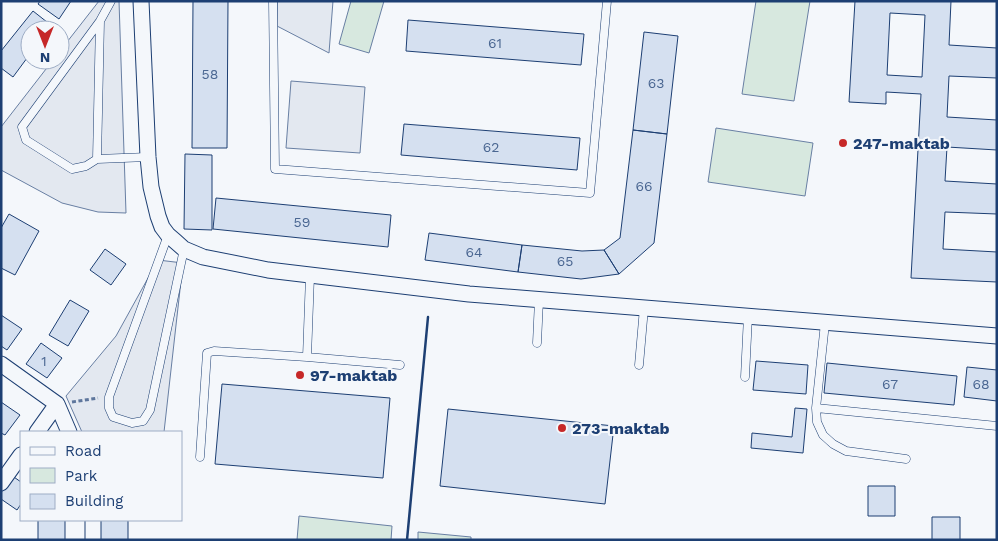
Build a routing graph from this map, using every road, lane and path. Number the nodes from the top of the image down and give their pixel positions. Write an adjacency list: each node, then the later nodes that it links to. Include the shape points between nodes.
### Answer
1 (111, 1): 5 (lane)
2 (141, 1): 6 (street)
3 (273, 1): 4 (lane, via 275,169 590,193)
4 (607, 1)
5 (100, 20): 7 (lane); 7 (lane, via 22,127 26,140 72,169)
6 (148, 157): 7 (lane); 8 (street, via 158,216)
7 (97, 159)
8 (168, 235): 9 (street); 22 (lane)
9 (184, 249): 10 (street, via 203,257); 22 (lane, via 150,410 144,422 132,423 113,417)
10 (310, 276): 11 (street); 17 (lane)
11 (539, 300): 12 (street); 16 (lane)
12 (644, 308): 13 (street); 20 (lane)
13 (748, 316): 14 (street); 21 (lane)
14 (826, 323): 15 (street); 24 (lane)
15 (997, 336)
16 (537, 343)
17 (307, 357): 19 (lane); 29 (lane, via 207,353)
18 (1, 364): 23 (street)
19 (400, 365)
20 (639, 365)
21 (745, 376)
22 (109, 397): 23 (path)
23 (57, 404): 26 (street); 27 (street)
24 (816, 408): 25 (lane); 30 (lane, via 817,422 823,435 833,444 846,451)
25 (997, 426)
26 (38, 431)
27 (69, 431)
28 (20, 456): 31 (street)
29 (200, 457)
30 (906, 459)
31 (1, 484)
32 (93, 521): 33 (street)
33 (92, 540)

